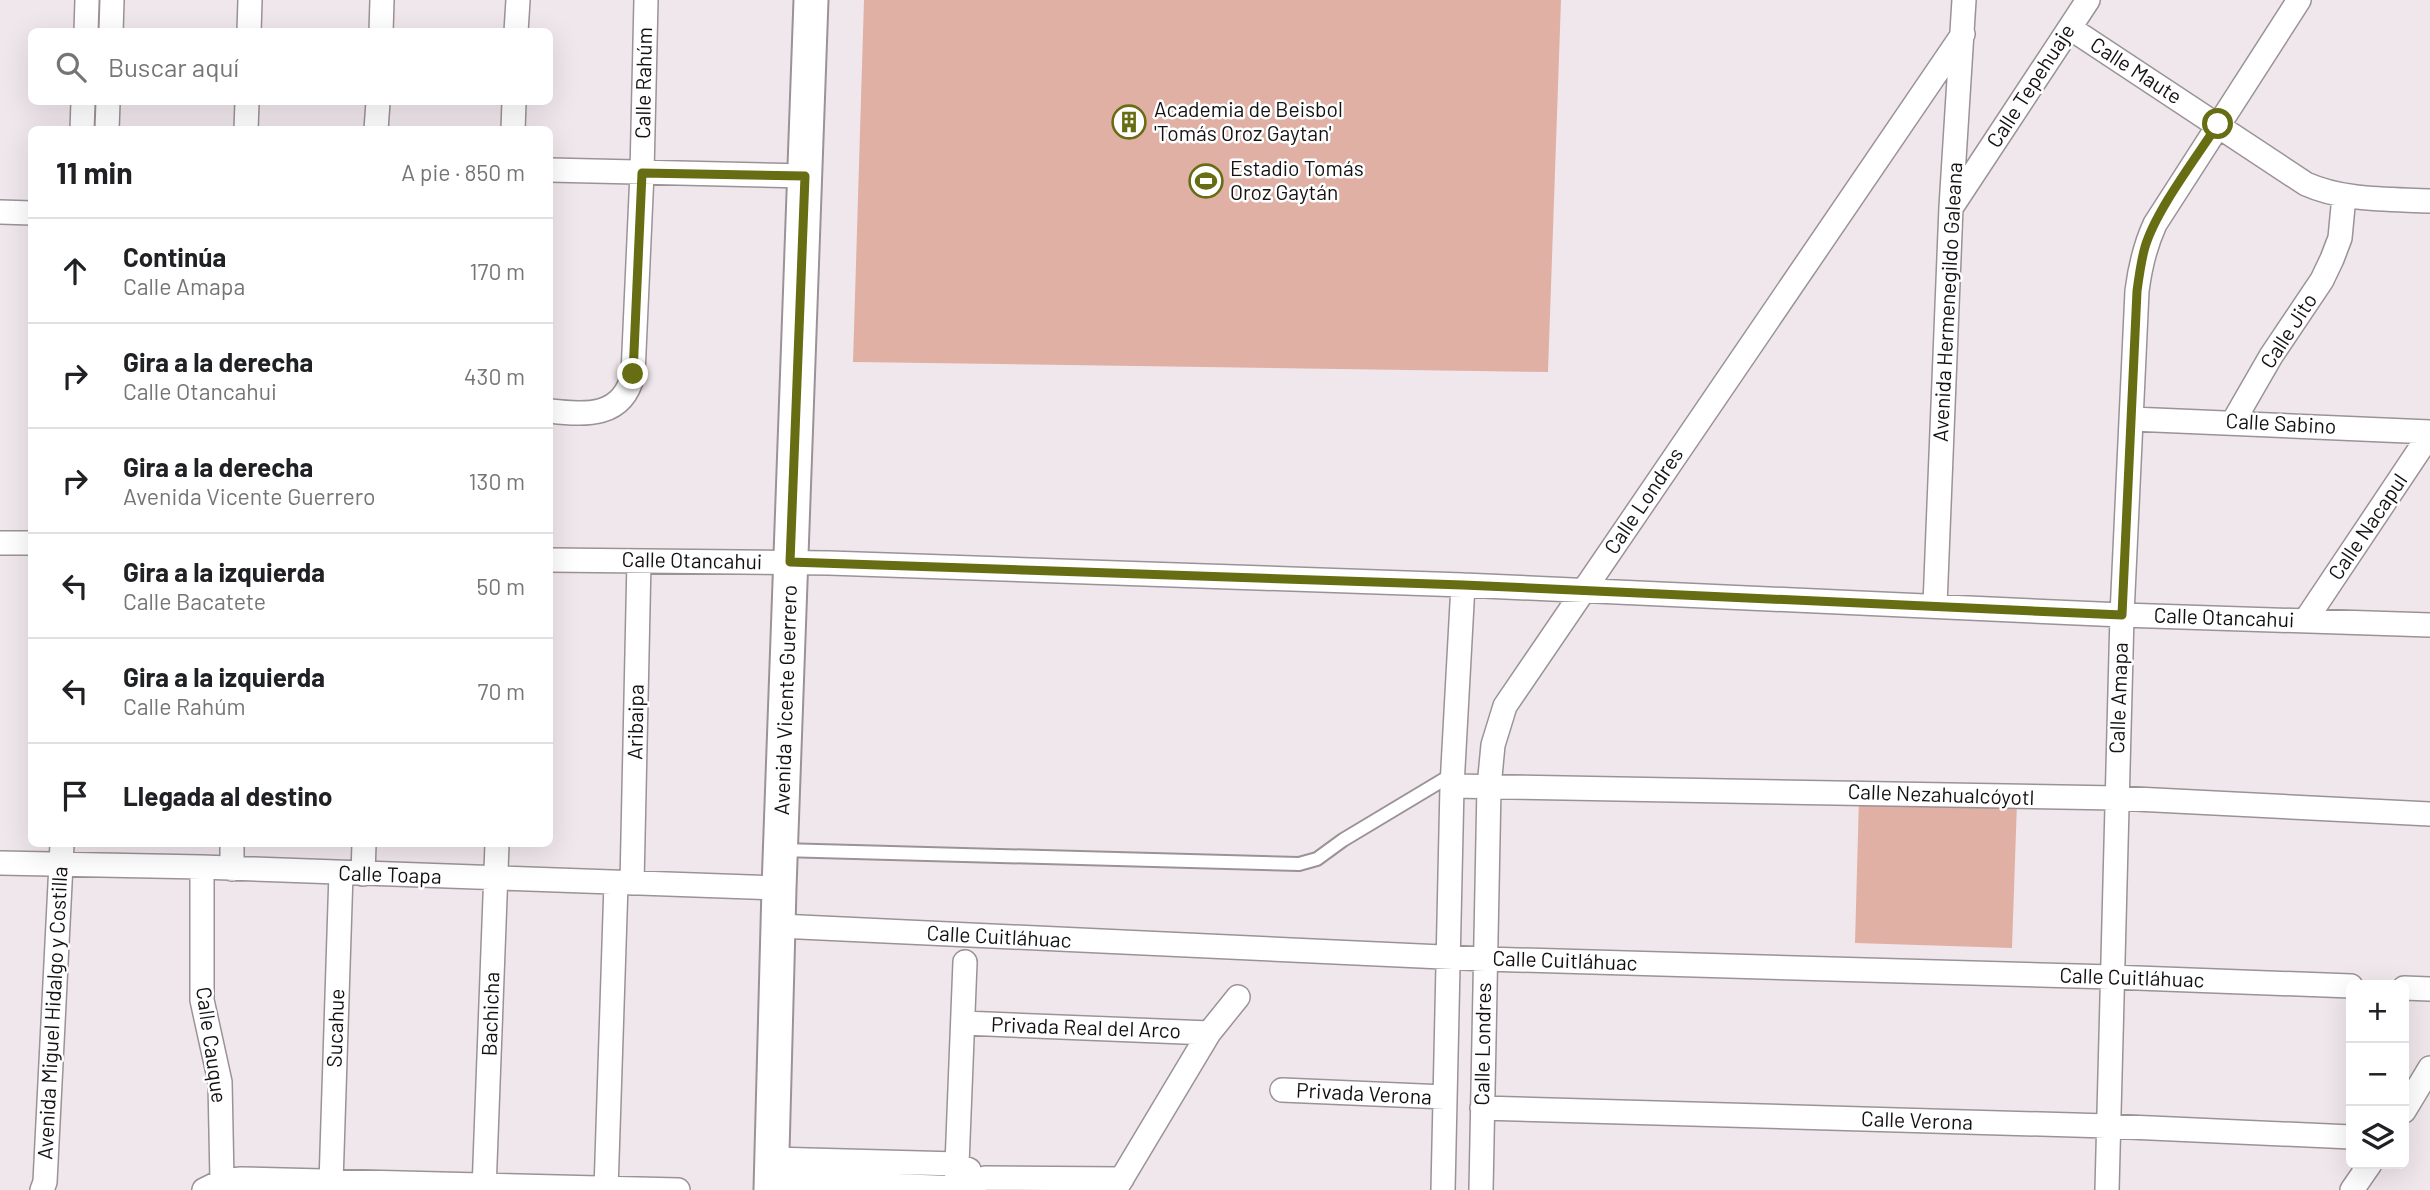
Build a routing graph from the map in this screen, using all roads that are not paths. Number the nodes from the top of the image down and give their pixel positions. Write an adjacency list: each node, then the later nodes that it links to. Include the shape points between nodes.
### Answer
1 (87, 0): 11 (street)
2 (112, 0): 12 (street)
3 (250, 0): 13 (street)
4 (382, 0): 14 (street)
5 (518, 0): 15 (street)
6 (646, 0): 30 (street, Calle Rahúm)
7 (811, 0): 31 (main road, Avenida Vicente Guerrero)
8 (1964, 0): 17 (street, Avenida Hermenegildo Galeana)
9 (2088, 0): 16 (street, Calle Tepehuaje)
10 (2299, 0): 23 (street, Calle Amapa)
11 (86, 28)
12 (111, 28)
13 (249, 28)
14 (381, 28)
15 (516, 28)
16 (2070, 28): 23 (street, Calle Maute); 34 (street, Calle Tepehuaje)
17 (1962, 34): 34 (street, Avenida Hermenegildo Galeana); 47 (street, Calle Londres)
18 (83, 105): 24 (street)
19 (108, 105): 25 (street)
20 (247, 105): 26 (street)
21 (378, 105): 27 (street)
22 (514, 105): 28 (street)
23 (2218, 124): 32 (street, Calle Maute, via 2306,184); 38 (street, Calle Amapa, via 2146,245 2137,291)
24 (82, 126)
25 (107, 126)
26 (246, 126)
27 (376, 126)
28 (513, 126)
29 (553, 170): 30 (street)
30 (642, 173): 31 (street); 37 (street, Calle Rahúm, via 631,386 610,410)
31 (805, 176): 45 (main road, Avenida Vicente Guerrero)
32 (2344, 196): 33 (street, Calle Maute); 39 (street, Calle Jito, via 2340,238 2322,280)
33 (2430, 201)
34 (1951, 207): 48 (street, Avenida Hermenegildo Galeana)
35 (0, 212): 36 (street)
36 (28, 213)
37 (559, 412)
38 (2132, 419): 39 (street, Calle Sabino); 49 (street, Calle Amapa)
39 (2233, 422): 40 (street, Calle Sabino)
40 (2430, 433): 50 (street, Calle Nacapul)
41 (0, 543): 42 (street)
42 (28, 543)
43 (553, 560): 44 (street, Calle Otancahui)
44 (639, 561): 45 (street, Calle Otancahui); 66 (street, Aribaipa)
45 (790, 562): 46 (street, Calle Otancahui); 59 (main road, Avenida Vicente Guerrero)
46 (1463, 585): 47 (street, Calle Otancahui); 52 (street, Calle Londres)
47 (1583, 591): 48 (street, Calle Otancahui); 53 (street, Calle Londres, via 1505,706 1493,745)
48 (1935, 605): 49 (street, Calle Otancahui)
49 (2122, 615): 50 (street, Calle Otancahui); 54 (street, Calle Amapa)
50 (2305, 621): 51 (street, Calle Otancahui)
51 (2430, 625)
52 (1453, 780): 53 (street, Calle Nezahualcóyotl); 59 (lane, via 1317,859 1299,864); 69 (street, Calle Londres)
53 (1489, 787): 54 (street, Calle Nezahualcóyotl); 70 (street, Calle Londres)
54 (2116, 798): 55 (street, Calle Nezahualcóyotl); 72 (street, Calle Amapa)
55 (2430, 814)
56 (232, 847): 63 (street)
57 (363, 847): 64 (street, Sucahue)
58 (497, 847): 65 (street, Bachicha)
59 (781, 850): 67 (main road, Avenida Vicente Guerrero)
60 (61, 853): 61 (street, Calle Toapa); 62 (street, Calle Toapa); 92 (street, Avenida Miguel Hidalgo y Costilla)
61 (0, 863)
62 (202, 867): 63 (street, Calle Toapa); 93 (street, Calle Cauque, via 202,1000 220,1082)
63 (232, 869): 64 (street, Calle Toapa)
64 (352, 874): 65 (street, Calle Toapa); 91 (street, Sucahue)
65 (496, 878): 66 (street, Calle Toapa); 94 (street, Bachicha)
66 (624, 883): 67 (street, Calle Toapa); 95 (street, Aribaipa)
67 (779, 888): 68 (main road, Avenida Vicente Guerrero)
68 (779, 926): 69 (street, Calle Cuitláhuac); 88 (main road, Avenida Vicente Guerrero)
69 (1448, 958): 70 (street, Calle Cuitláhuac); 81 (street, Calle Londres)
70 (1485, 959): 72 (street, Calle Cuitláhuac); 83 (street, Calle Londres)
71 (965, 962): 77 (street, Privada Real del Arco)
72 (2111, 976): 73 (street, Calle Cuitláhuac); 84 (street, Calle Amapa)
73 (2346, 986)
74 (2409, 988): 75 (street)
75 (2430, 989)
76 (1238, 997): 78 (street, Privada Real del Arco)
77 (963, 1023): 78 (street, Privada Real del Arco); 86 (street, Privada Real del Arco)
78 (1209, 1033): 90 (street, Privada Real del Arco)
79 (2430, 1068): 82 (street)
80 (1282, 1090): 81 (street, Privada Verona)
81 (1445, 1097): 98 (street, Calle Londres)
82 (2407, 1106)
83 (1482, 1108): 84 (street, Calle Verona); 99 (street, Calle Londres)
84 (2107, 1126): 85 (street, Calle Verona); 100 (street, Calle Amapa)
85 (2346, 1137)
86 (957, 1164): 88 (street, Privada Real del Arco); 89 (street, Privada Real del Arco); 96 (street, Privada Real del Arco)
87 (2367, 1169): 101 (street)
88 (771, 1176): 96 (street, Privada Real del Arco)
89 (985, 1178): 90 (street, Privada Real del Arco); 96 (street, Privada Real del Arco)
90 (1119, 1184)
91 (344, 1185): 93 (street, via 241,1179); 94 (street)
92 (45, 1187)
93 (211, 1187)
94 (484, 1187): 95 (street)
95 (606, 1189): 97 (street)
96 (956, 1189)
97 (678, 1190)
98 (1443, 1190)
99 (1481, 1190)
100 (2107, 1190)
101 (2352, 1190)

